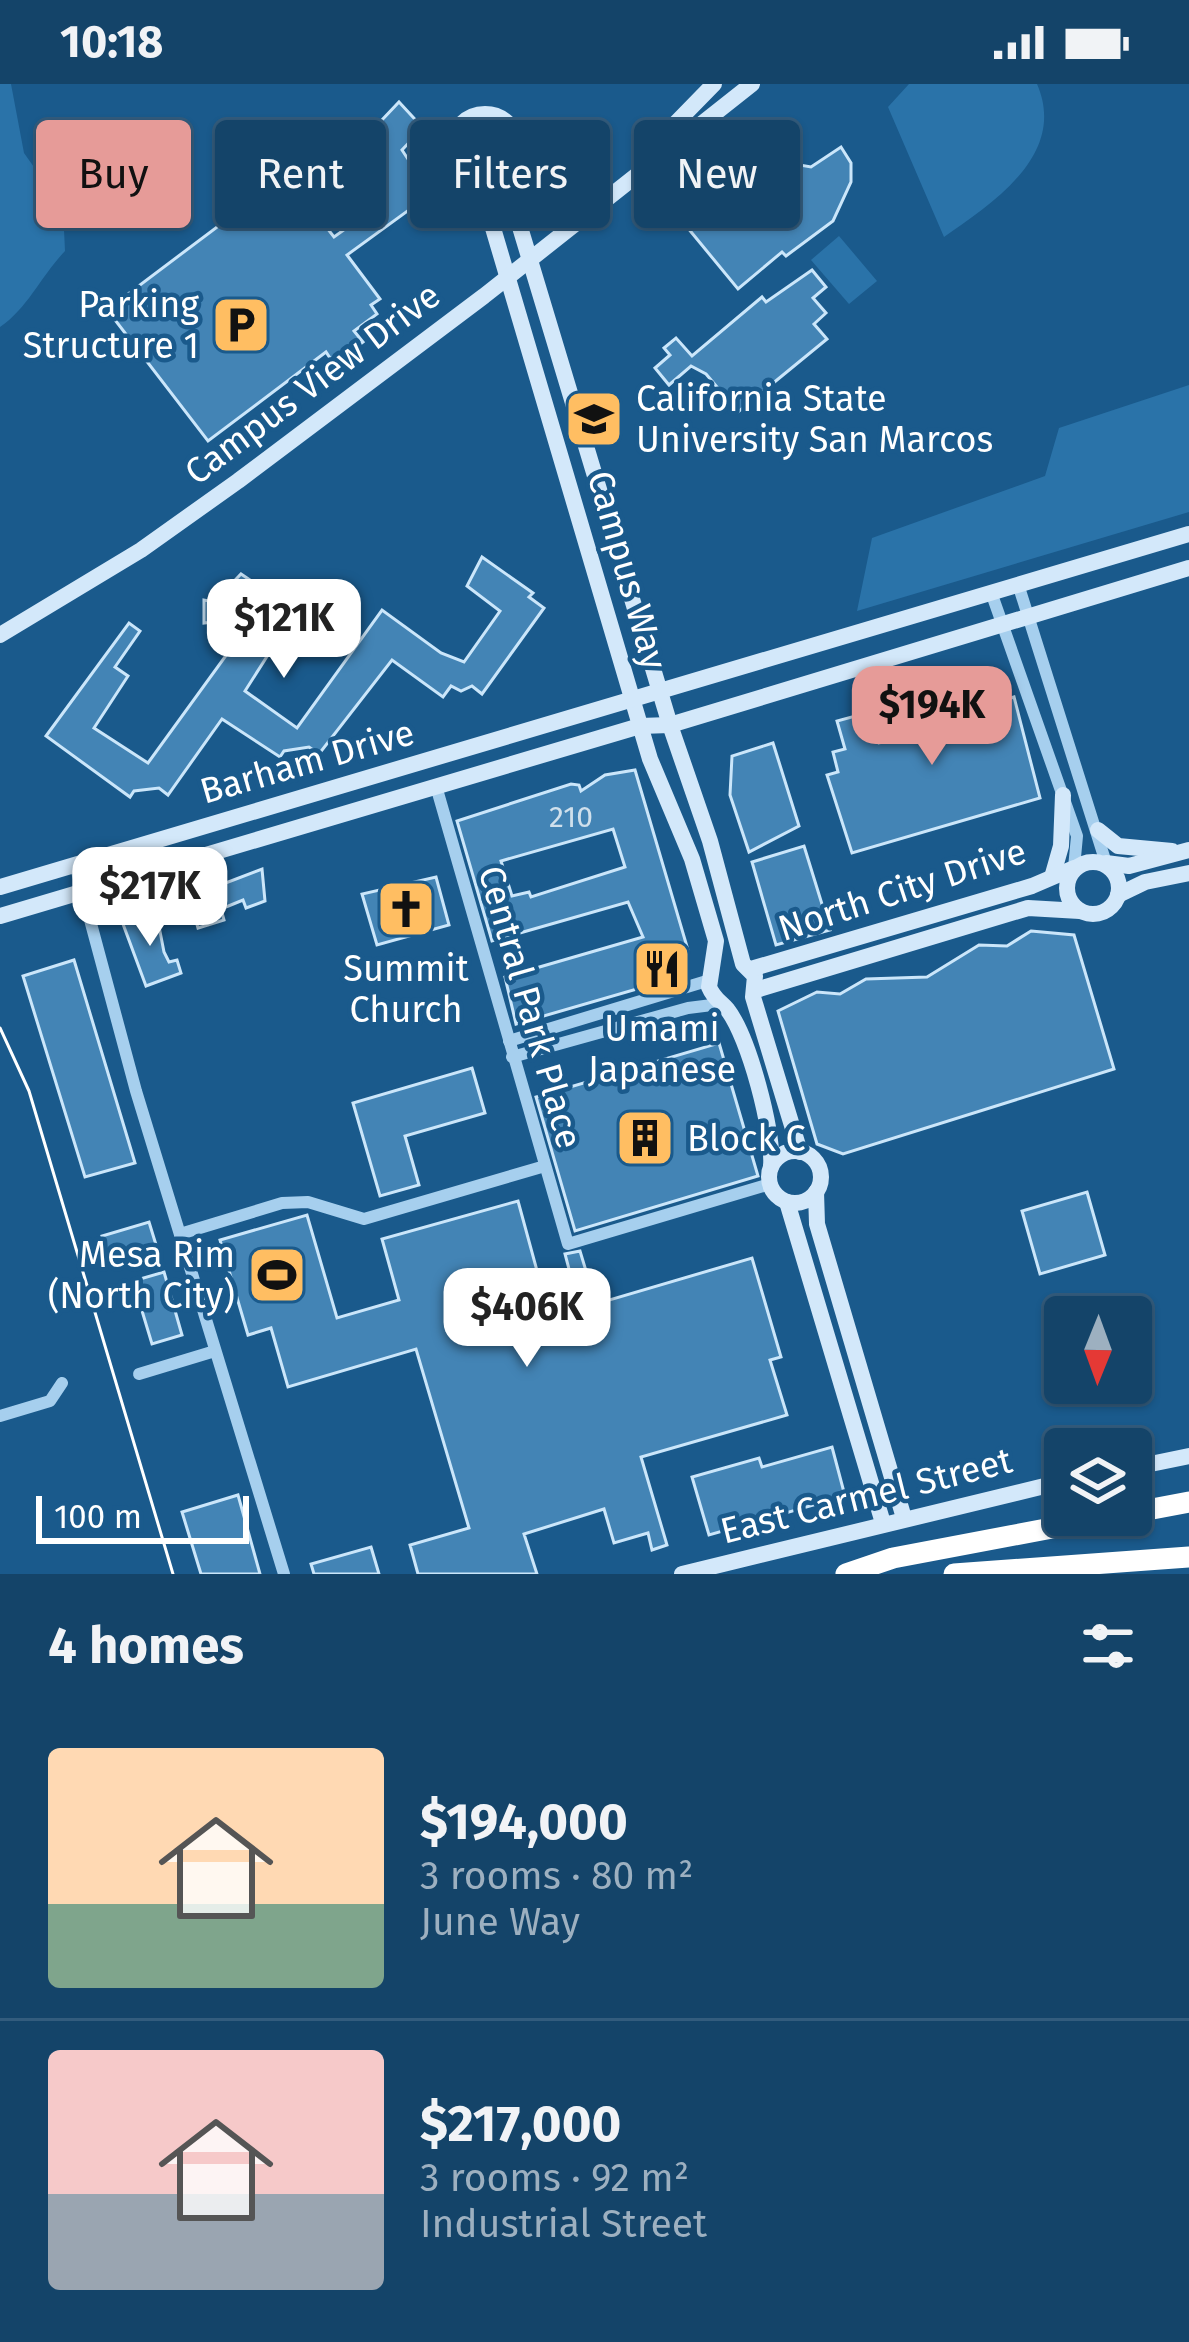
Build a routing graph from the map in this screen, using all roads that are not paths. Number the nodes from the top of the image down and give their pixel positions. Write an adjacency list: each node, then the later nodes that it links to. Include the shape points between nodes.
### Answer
1 (714, 84): 5 (street, Campus View Drive)
2 (752, 84): 6 (street, Campus View Drive)
3 (470, 120): 4 (street)
4 (500, 120)
5 (679, 120)
6 (710, 120)
7 (634, 175): 10 (street, Campus View Drive)
8 (493, 228): 11 (street, Campus Way)
9 (520, 228): 10 (street, Campus Way)
10 (530, 261): 11 (street, Campus View Drive); 19 (street, Campus Way)
11 (508, 278): 18 (street, Campus View Drive, via 143,548); 20 (street, Campus Way)
12 (1189, 534): 14 (street)
13 (1189, 568): 16 (street)
14 (1018, 584): 15 (street); 16 (street)
15 (991, 592): 17 (street); 19 (street)
16 (1028, 619): 17 (street); 25 (street)
17 (1002, 628): 21 (street); 24 (street)
18 (0, 635)
19 (659, 691): 20 (street, Barham Drive); 21 (street, Campus Way)
20 (632, 699): 22 (street, Campus Way); 28 (street, Barham Drive)
21 (670, 725): 22 (street, Barham Drive); 37 (street, Campus Way)
22 (640, 726): 23 (street, Barham Drive); 38 (street, Campus Way, via 716,941)
23 (444, 784): 33 (street, Barham Drive); 41 (street, Central Park Place)
24 (1063, 795): 29 (street, via 1077,836); 30 (street)
25 (1098, 830): 26 (street, via 1118,846); 27 (street)
26 (1181, 851): 27 (street, North City Drive, via 1153,862)
27 (1106, 863): 29 (street, North City Drive); 34 (street)
28 (75, 864): 32 (street, Barham Drive); 33 (street)
29 (1074, 868): 30 (street, North City Drive); 35 (street, North City Drive, via 1067,888)
30 (1053, 874): 37 (street, North City Drive)
31 (1189, 874): 34 (street, North City Drive)
32 (0, 887)
33 (82, 891): 36 (street, Barham Drive); 48 (street)
34 (1118, 895): 35 (street, North City Drive, via 1100,913)
35 (1080, 910): 39 (street, North City Drive, via 1028,908)
36 (0, 916)
37 (747, 967): 38 (street, via 723,964); 39 (street, Campus Way)
38 (711, 977): 40 (street, Campus Way); 41 (street)
39 (754, 994): 40 (street, via 741,1006); 43 (street, Campus Way)
40 (723, 1005): 42 (street); 45 (street, Campus Way, via 770,1131)
41 (509, 1041): 42 (street, Central Park Place)
42 (512, 1058): 44 (street, Central Park Place)
43 (800, 1152): 45 (street, via 783,1154); 46 (street, Campus Way, via 819,1168)
44 (545, 1166): 45 (street, Central Park Place, via 568,1244); 48 (street, via 364,1219 282,1202)
45 (770, 1176): 47 (street)
46 (816, 1192): 47 (street); 49 (street, Campus Way)
47 (787, 1202): 50 (street)
48 (180, 1234): 51 (street)
49 (832, 1278): 50 (street); 59 (street, Campus Way)
50 (809, 1298): 60 (street)
51 (215, 1351): 52 (street); 62 (street)
52 (140, 1374)
53 (62, 1383): 54 (street, via 50,1401)
54 (0, 1416)
55 (1189, 1456): 56 (street)
56 (1152, 1464)
57 (1044, 1485): 59 (street, East Carmel Street)
58 (1189, 1502): 64 (highway, via 893,1558)
59 (904, 1518): 60 (street, East Carmel Street)
60 (883, 1523): 63 (street, East Carmel Street)
61 (1189, 1557): 65 (highway)
62 (284, 1574)
63 (682, 1574)
64 (846, 1574)
65 (953, 1574)

